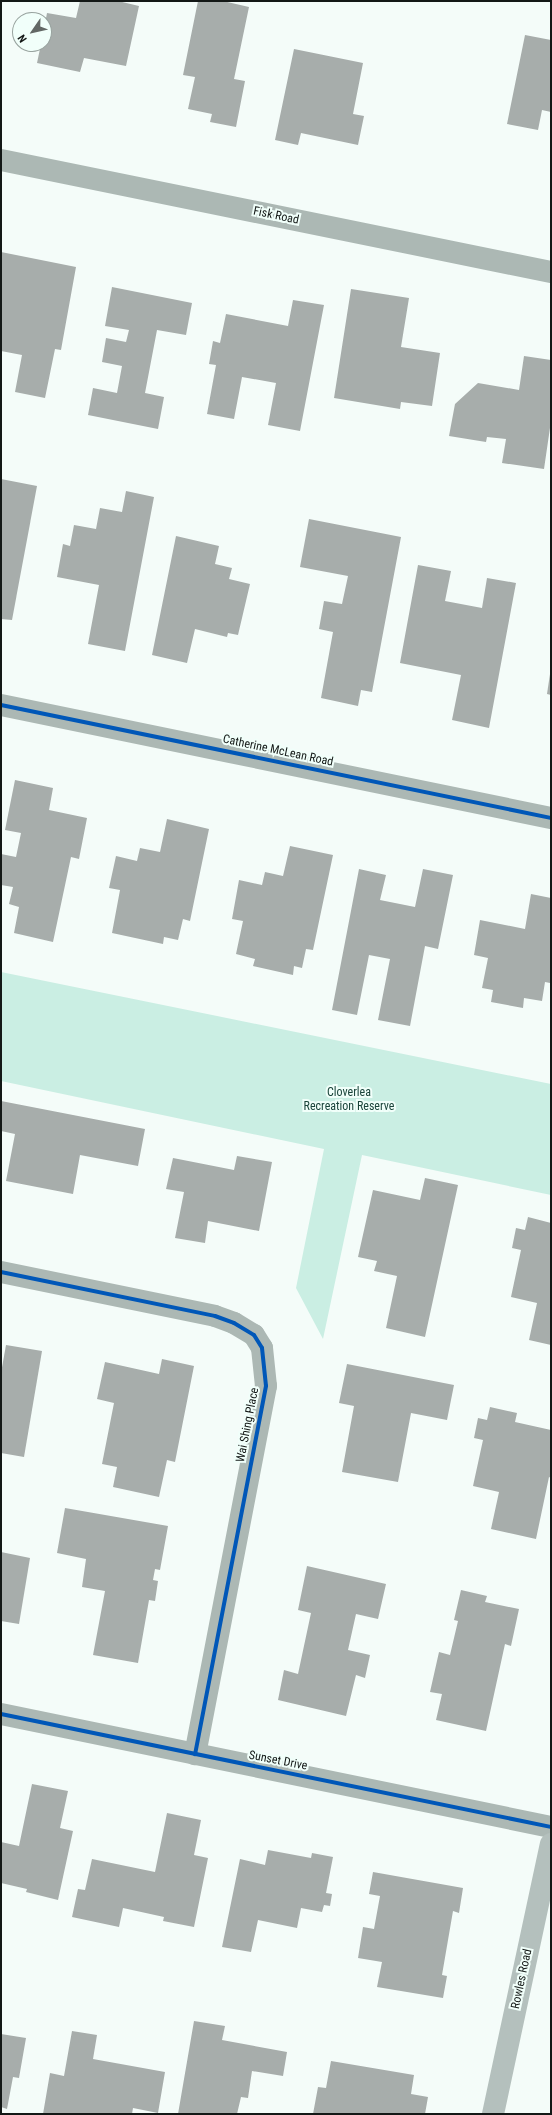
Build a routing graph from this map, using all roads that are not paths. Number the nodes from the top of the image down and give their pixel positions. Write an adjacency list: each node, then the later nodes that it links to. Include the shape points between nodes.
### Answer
1 (1, 160): 2 (street, Fisk Road)
2 (551, 272)
3 (1, 705): 4 (street, Catherine McLean Road)
4 (551, 818)
5 (1, 1272): 7 (street, Wai Shing Place, via 215,1316 234,1323 254,1335 262,1348 266,1386)
6 (1, 1714): 7 (street, Sunset Drive)
7 (195, 1754): 8 (street, Sunset Drive)
8 (551, 1827)
9 (551, 1844): 10 (street, Rowles Road)
10 (493, 2114)

